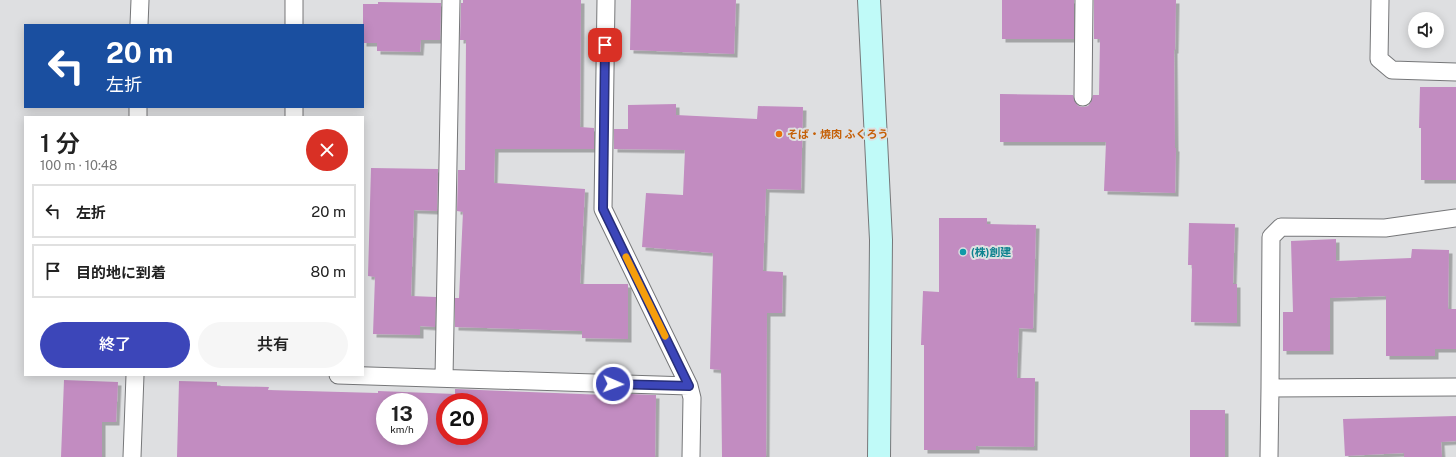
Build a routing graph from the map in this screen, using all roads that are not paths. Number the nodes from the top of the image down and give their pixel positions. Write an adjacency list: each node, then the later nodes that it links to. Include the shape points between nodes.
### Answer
1 (140, 0): 8 (lane)
2 (294, 0): 9 (lane)
3 (451, 0): 15 (lane)
4 (606, 0): 16 (lane, via 603,209)
5 (869, 0): 21 (street, via 881,240)
6 (1084, 0): 11 (lane)
7 (1380, 0): 10 (lane, via 1379,59 1392,70)
8 (139, 24)
9 (294, 24)
10 (1456, 72)
11 (1083, 96)
12 (1456, 218): 18 (lane, via 1385,228 1281,227 1271,237)
13 (135, 376): 19 (lane)
14 (364, 376): 15 (lane)
15 (444, 378): 16 (lane)
16 (689, 386): 20 (lane, via 692,398)
17 (1456, 387): 18 (lane)
18 (1270, 388): 22 (lane)
19 (132, 457)
20 (691, 457)
21 (879, 457)
22 (1269, 457)

